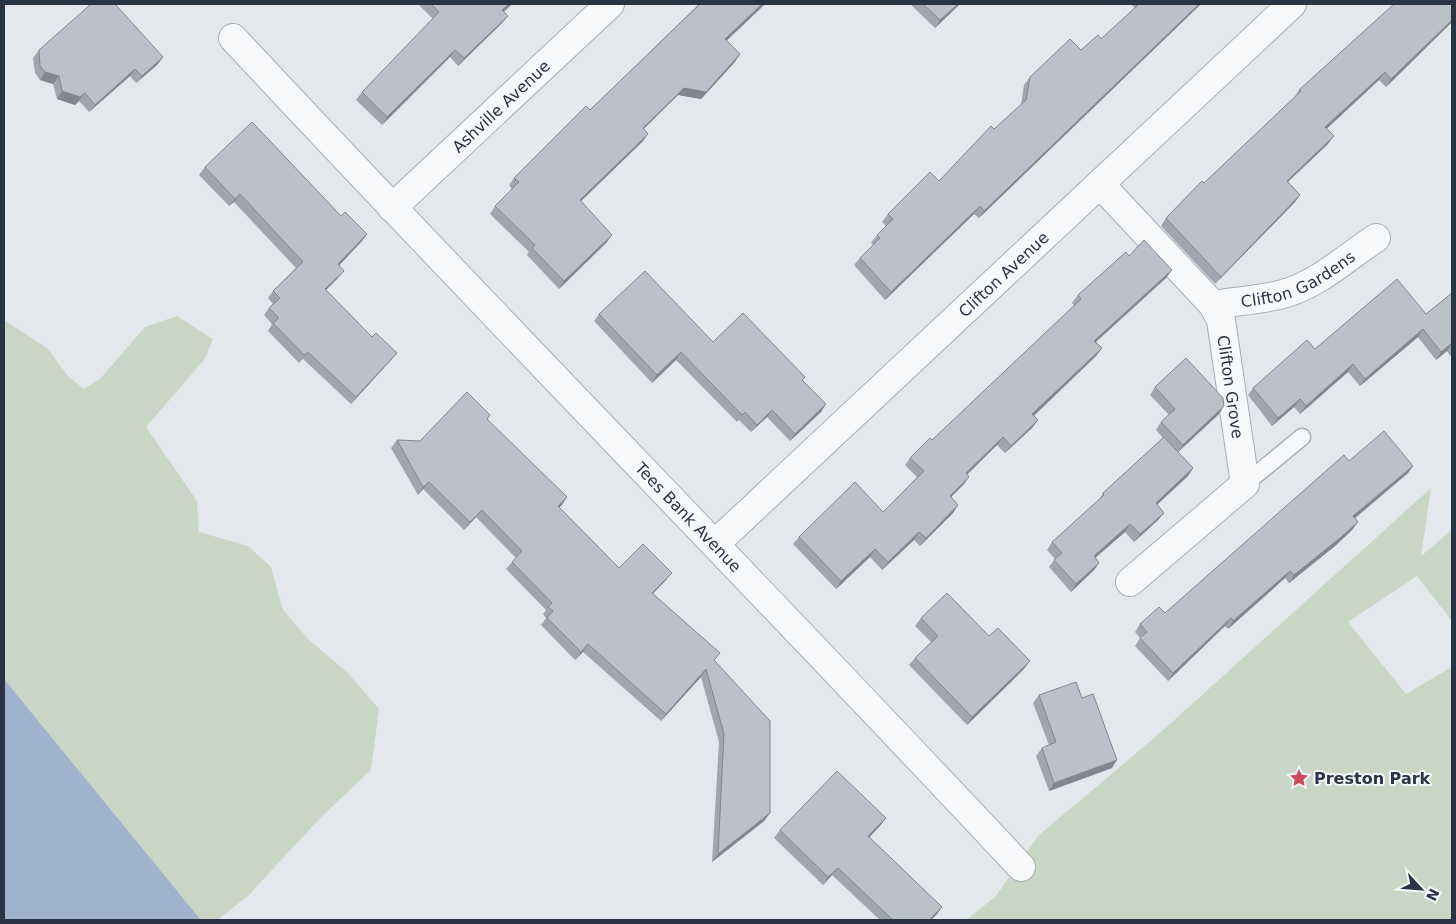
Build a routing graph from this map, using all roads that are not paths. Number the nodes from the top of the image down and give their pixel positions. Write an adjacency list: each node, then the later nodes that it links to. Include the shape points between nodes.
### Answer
1 (610, 4): 5 (street, Ashville Avenue)
2 (1292, 4): 4 (street, Clifton Avenue)
3 (234, 38): 5 (street, Tees Bank Avenue)
4 (1100, 184): 7 (street, Clifton Grove); 10 (street, Clifton Avenue)
5 (392, 208): 10 (street, Tees Bank Avenue)
6 (1376, 238): 7 (street, Clifton Gardens, via 1298,288 1283,294)
7 (1214, 305): 9 (street, Clifton Grove, via 1221,320)
8 (1302, 437): 9 (lane)
9 (1246, 484): 11 (street)
10 (715, 544): 12 (street, Tees Bank Avenue)
11 (1130, 582)
12 (1021, 867)

